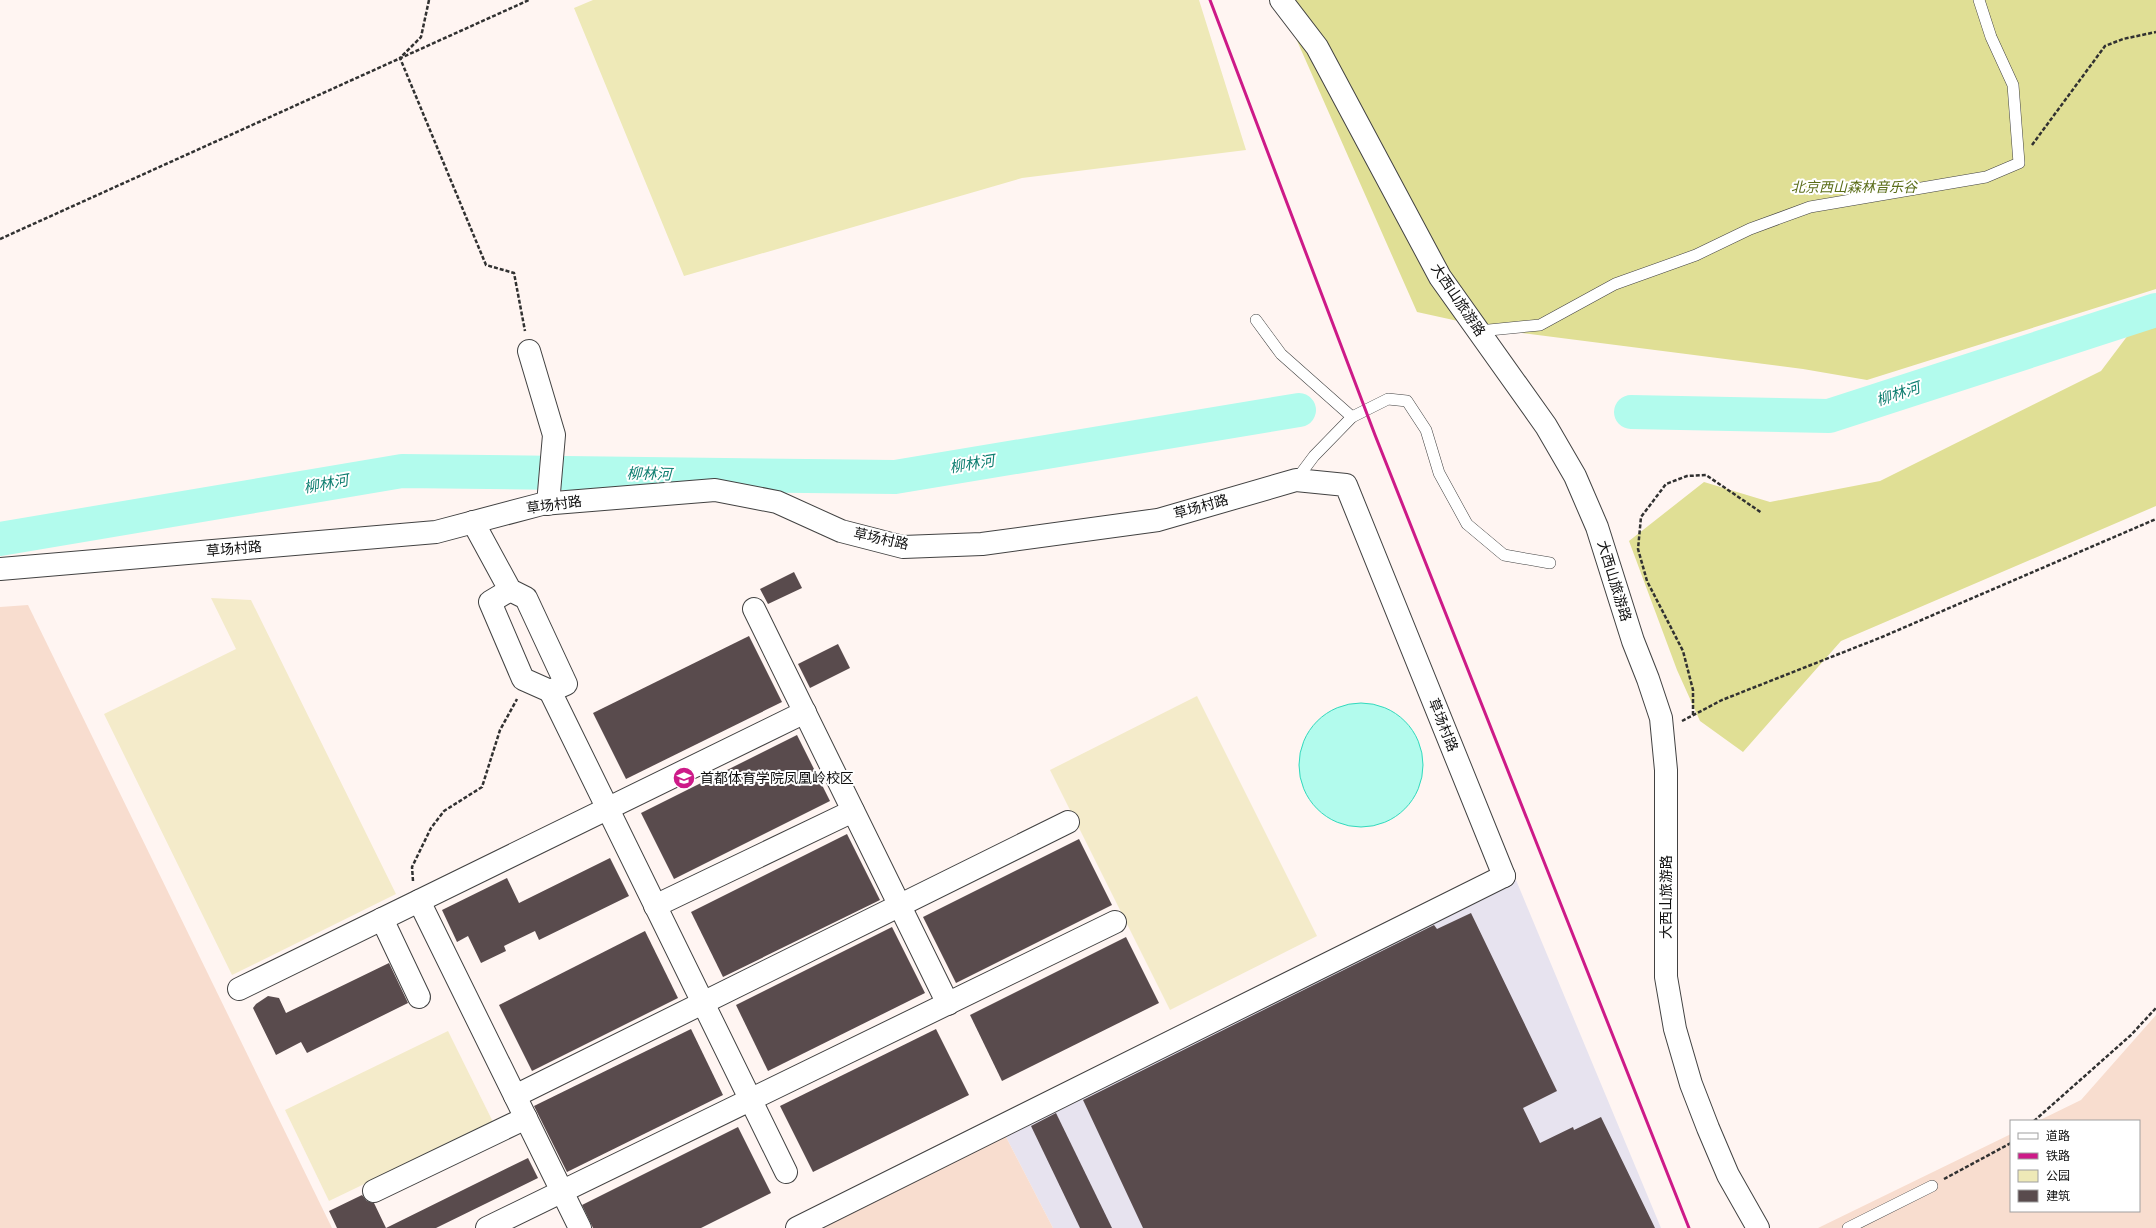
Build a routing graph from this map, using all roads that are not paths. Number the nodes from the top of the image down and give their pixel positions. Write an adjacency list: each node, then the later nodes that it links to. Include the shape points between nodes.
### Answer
1 (1281, 0): 4 (street, 大西山旅游路, via 1317,47 1440,277)
2 (1979, 0): 4 (lane, via 1991,37 2013,85 2019,163 1986,176 1810,207 1750,229 1696,255 1615,284 1540,325)
3 (1256, 320): 6 (lane, via 1281,354)
4 (1479, 331): 38 (street, 大西山旅游路, via 1546,426 1578,483 1597,527 1633,641 1661,718 1666,770 1666,977 1675,1029 1691,1084 1708,1128 1728,1175)
5 (529, 351): 8 (street, via 554,435)
6 (1352, 417): 7 (lane, via 1314,456); 10 (lane, via 1388,399 1407,401 1426,430 1439,473 1467,524 1504,555)
7 (1296, 480): 8 (street, 草场村路, via 1158,520 982,544 903,547 841,531 777,502 715,490); 37 (street, 草场村路, via 1346,485 1504,876)
8 (549, 497): 9 (street, 草场村路)
9 (473, 522): 11 (street, 草场村路, via 436,532); 12 (street)
10 (1550, 564)
11 (0, 569)
12 (510, 590): 14 (street, via 526,598 566,684); 14 (street, via 490,602 523,679)
13 (754, 610): 15 (street)
14 (550, 691): 16 (street)
15 (805, 712): 16 (street); 17 (street)
16 (608, 808): 19 (street); 20 (street)
17 (853, 811): 20 (street); 21 (street)
18 (1068, 822): 21 (street)
19 (419, 901): 22 (street); 28 (street)
20 (655, 906): 26 (street)
21 (899, 906): 26 (street); 27 (street)
22 (382, 919): 24 (street); 25 (street)
23 (1115, 922): 27 (street)
24 (239, 989)
25 (419, 997)
26 (703, 1003): 28 (street); 29 (street)
27 (948, 1004): 29 (street)
28 (515, 1096): 30 (street)
29 (750, 1100): 31 (street); 34 (street)
30 (526, 1118): 33 (street); 34 (street)
31 (786, 1172)
32 (1932, 1186): 39 (lane)
33 (374, 1191)
34 (562, 1192): 35 (street); 36 (street)
35 (487, 1228)
36 (580, 1228)
37 (797, 1228)
38 (1758, 1228)
39 (1848, 1228)

